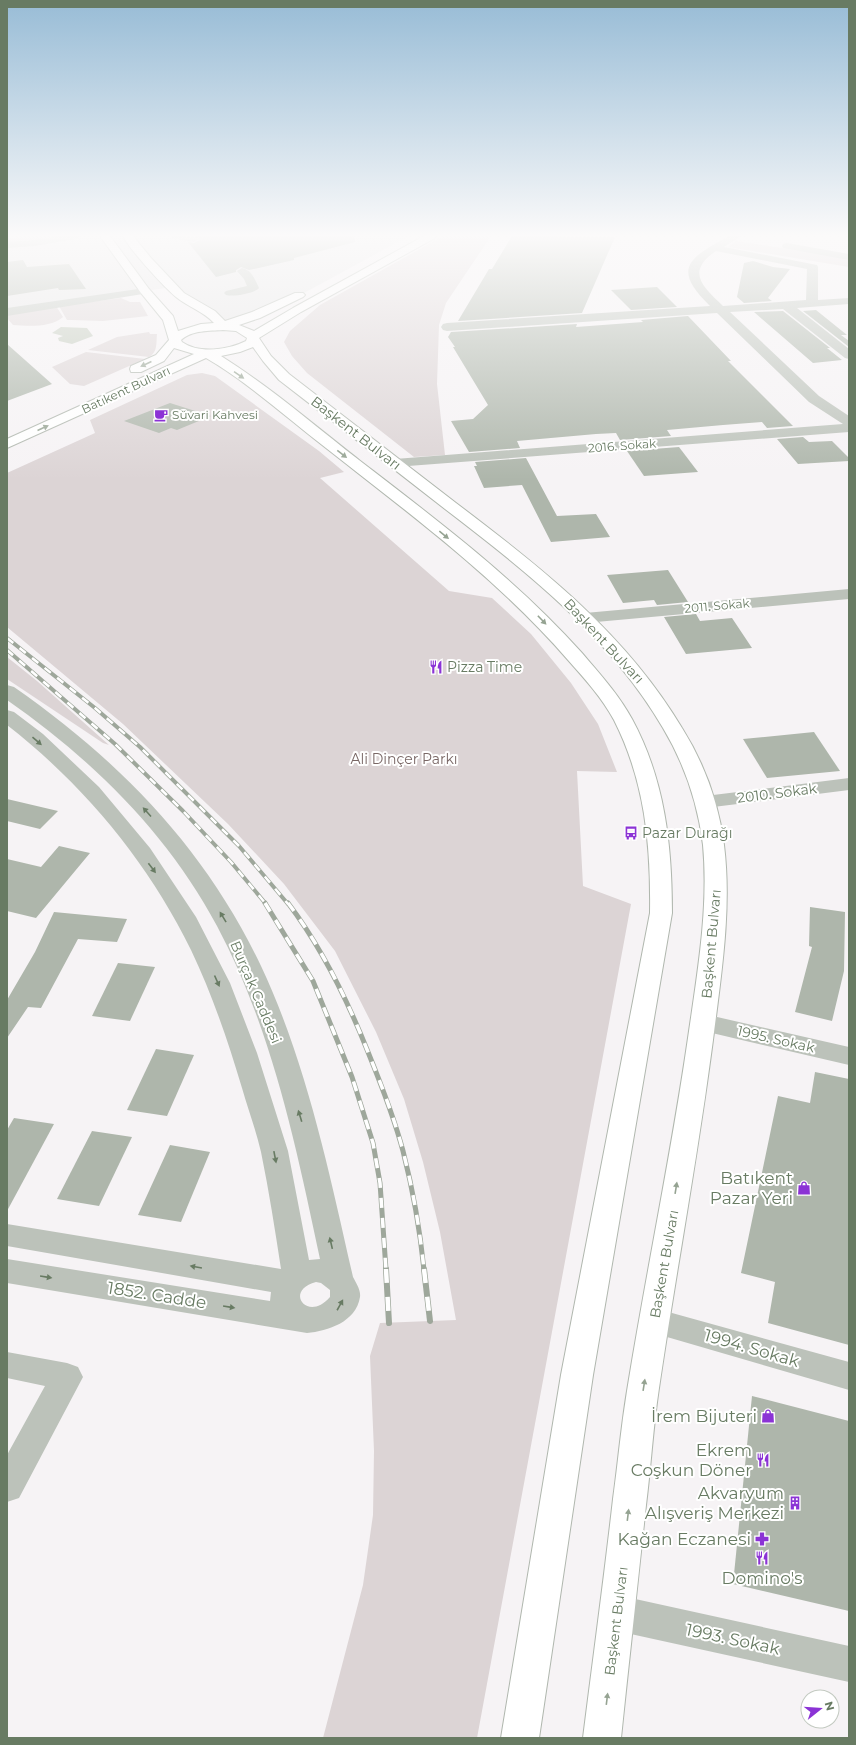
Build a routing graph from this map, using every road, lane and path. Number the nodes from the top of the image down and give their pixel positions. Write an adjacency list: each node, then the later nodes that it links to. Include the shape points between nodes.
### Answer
1 (168, 317): 11 (main road)
2 (216, 317): 8 (main road)
3 (249, 317): 8 (main road, Batıkent Bulvarı)
4 (284, 317): 10 (main road, Batıkent Bulvarı)
5 (592, 317): 9 (street)
6 (729, 317): 15 (street, via 814,399)
7 (802, 317): 13 (street)
8 (223, 326): 10 (main road, via 244,330); 11 (main road, Batıkent Bulvarı, via 192,330)
9 (447, 327)
10 (253, 337): 12 (main road, Batıkent Bulvarı, via 252,343 240,348); 18 (main road, Başkent Bulvarı, via 284,377)
11 (175, 340): 12 (main road, via 176,344 187,350); 14 (main road, Batıkent Bulvarı, one-way to 14, via 160,358)
12 (206, 353): 17 (main road, Batıkent Bulvarı, one-way to 12); 38 (main road, Başkent Bulvarı, one-way to 38, via 247,380 364,470 487,569 538,616 612,702 638,751 653,798 662,869 661,913 577,1375)
13 (849, 355)
14 (123, 375)
15 (849, 422)
16 (849, 428): 18 (street, 2016. Sokak)
17 (7, 444)
18 (395, 463): 20 (main road, Başkent Bulvarı, via 521,560)
19 (849, 594): 20 (street, 2011. Sokak)
20 (585, 618): 24 (main road, Başkent Bulvarı, via 615,649 658,701 689,758)
21 (7, 691): 30 (street, Burçak Caddesi, one-way to 21, via 310,1146 282,1053 249,968 225,921 188,864 125,788 74,740)
22 (7, 716): 29 (street, one-way to 29, via 73,773 106,808 162,881 202,949 237,1034 274,1150)
23 (849, 784): 24 (street, 2010. Sokak)
24 (705, 802): 25 (main road, Başkent Bulvarı, via 716,861 716,902)
25 (704, 1023): 26 (street, 1995. Sokak); 32 (main road, Başkent Bulvarı, one-way to 25)
26 (849, 1056)
27 (7, 1235): 29 (street, one-way to 27)
28 (7, 1271): 31 (street, 1852. Cadde, one-way to 31)
29 (294, 1279): 30 (street, via 316,1270 325,1272); 31 (street, via 286,1290 287,1306 292,1313)
30 (339, 1281): 31 (street, one-way to 30, via 326,1318 339,1308 344,1294)
31 (307, 1320)
32 (654, 1321): 34 (street, 1994. Sokak); 36 (main road, Başkent Bulvarı, one-way to 32, via 642,1392)
33 (7, 1365): 35 (street, via 67,1377)
34 (849, 1376)
35 (7, 1487)
36 (616, 1613): 37 (street, 1993. Sokak); 39 (main road, Başkent Bulvarı, one-way to 36)
37 (849, 1664)
38 (520, 1738)
39 (602, 1738)

